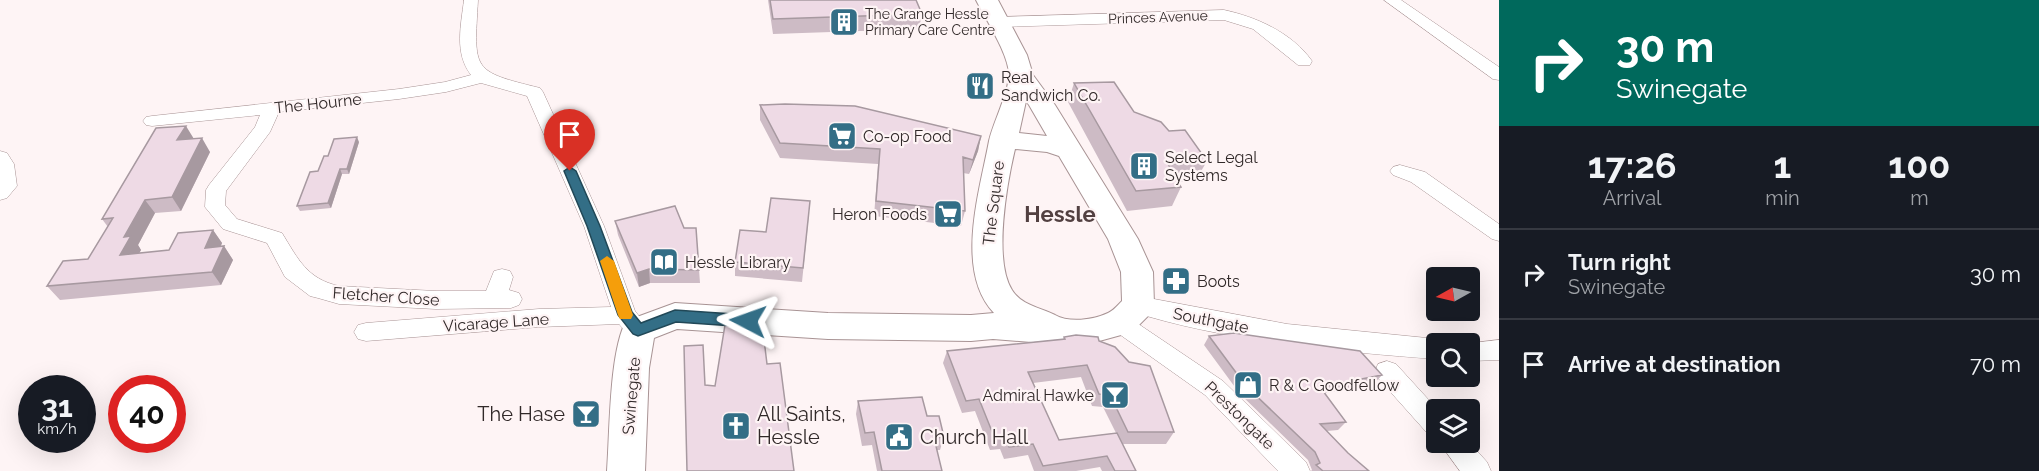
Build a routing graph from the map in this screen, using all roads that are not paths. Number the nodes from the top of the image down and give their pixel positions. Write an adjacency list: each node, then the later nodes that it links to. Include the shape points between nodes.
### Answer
1 (471, 0): 8 (street, via 469,59)
2 (987, 0): 4 (street)
3 (1390, 0): 7 (street)
4 (998, 21): 5 (street, Princes Avenue, via 1224,15 1246,19 1266,29); 6 (street)
5 (1304, 61)
6 (1021, 75): 11 (street, The Square); 12 (street)
7 (1499, 75)
8 (482, 77): 9 (street, The Hourne, via 446,87); 20 (street, Swinegate, via 534,92)
9 (272, 108): 10 (street, The Hourne); 17 (street, Fletcher Close, via 264,129 216,190 215,207 230,224 275,238 293,271 318,290 339,295 436,300 503,299)
10 (152, 121)
11 (1002, 140): 12 (street, The Square); 18 (street, The Square, via 987,258)
12 (1069, 150): 19 (street, via 1123,239 1137,273)
13 (0, 157): 15 (street, via 7,186)
14 (1400, 171): 16 (street, via 1418,177)
15 (0, 194)
16 (1499, 234)
17 (502, 277)
18 (996, 311): 19 (street, Southgate, via 1064,332 1081,333); 20 (street, Southgate, via 971,328 828,326 675,316)
19 (1129, 314): 22 (street, Southgate, via 1362,345); 29 (street, Prestongate, via 1214,388)
20 (632, 323): 21 (street, Vicarage Lane, via 539,318); 28 (street, Swinegate)
21 (366, 332)
22 (1426, 348)
23 (1499, 350): 24 (street)
24 (1480, 351)
25 (1387, 371): 26 (street)
26 (1426, 414)
27 (1461, 453): 30 (street)
28 (626, 471)
29 (1296, 471)
30 (1477, 471)

